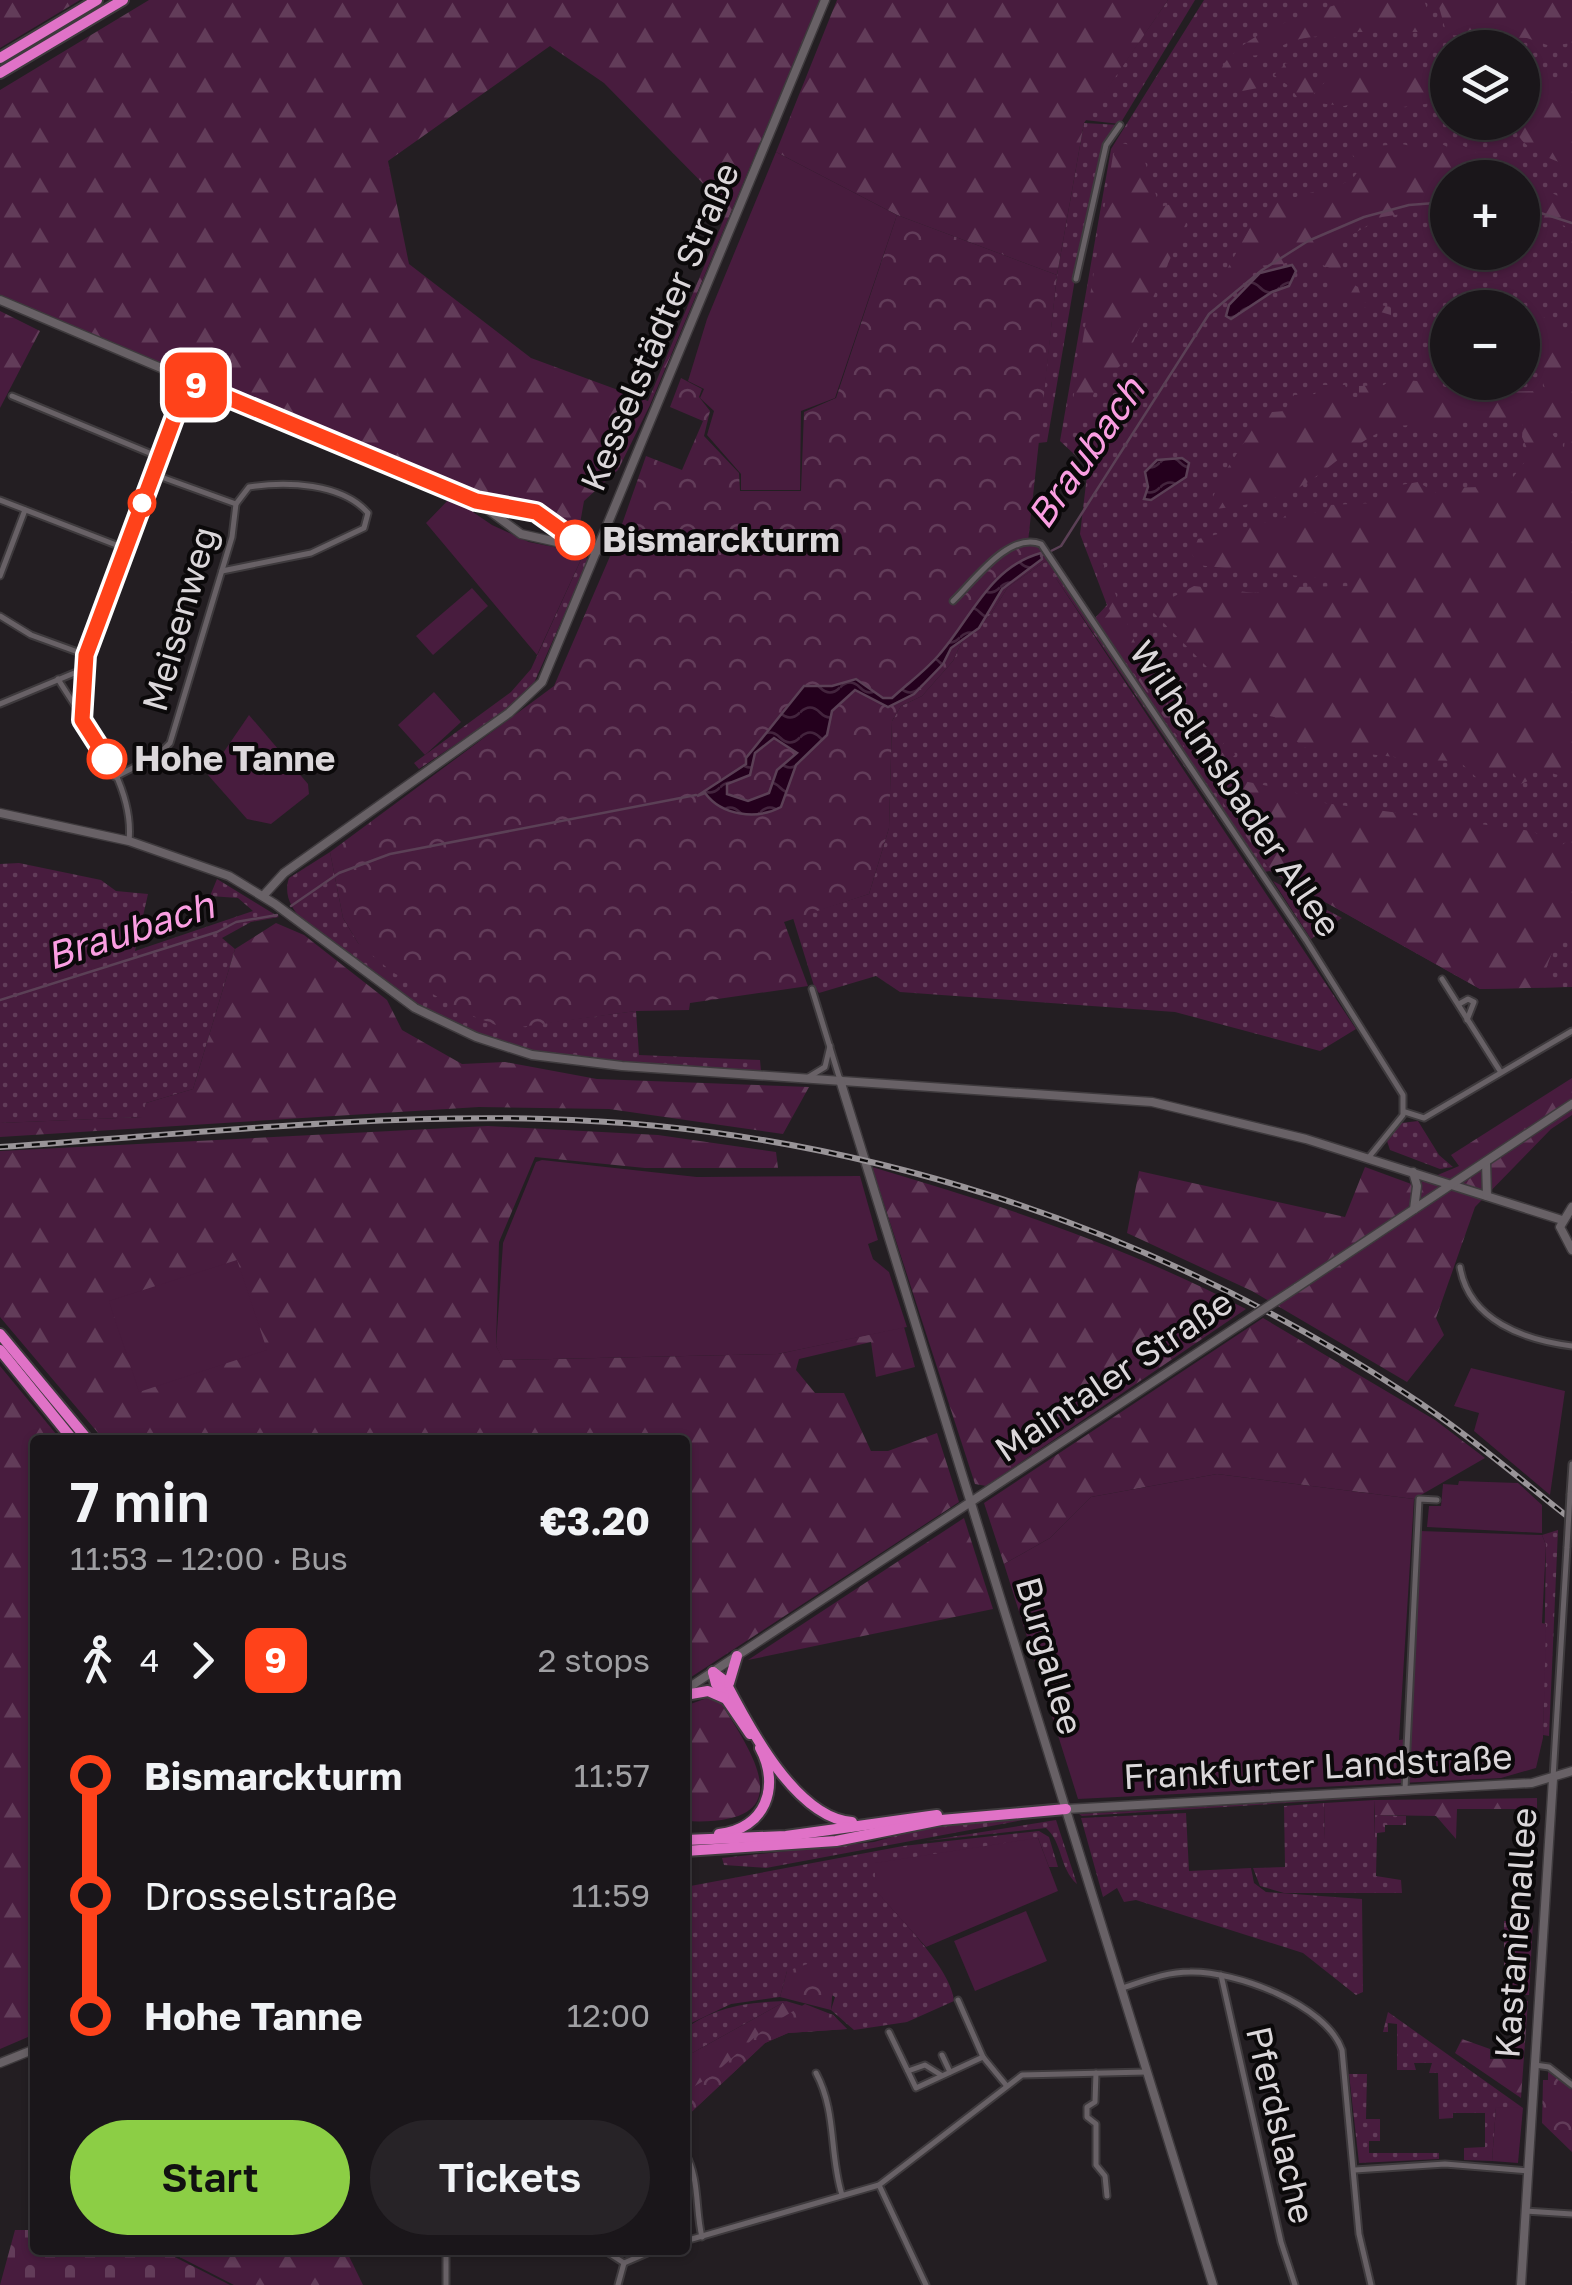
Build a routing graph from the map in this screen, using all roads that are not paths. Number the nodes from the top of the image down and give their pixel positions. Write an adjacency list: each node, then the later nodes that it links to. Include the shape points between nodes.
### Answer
1 (97, 0): 4 (highway)
2 (124, 0): 5 (highway)
3 (825, 0): 19 (main road, Kesselstädter Straße)
4 (0, 58)
5 (0, 73)
6 (1120, 125): 7 (street, via 1106,145)
7 (1076, 279)
8 (0, 300): 9 (main road)
9 (188, 381): 11 (street); 14 (main road)
10 (12, 396): 11 (street)
11 (159, 457): 12 (street)
12 (153, 474): 15 (street); 18 (street)
13 (0, 500): 16 (street)
14 (476, 501): 17 (main road, via 536,512); 17 (main road, via 521,534)
15 (236, 504): 20 (street, Meisenweg); 20 (street, via 249,487 301,484 359,504 368,517 357,533 324,550)
16 (25, 510): 18 (street); 21 (street)
17 (580, 544): 19 (main road)
18 (124, 548): 24 (street)
19 (597, 550): 32 (main road, Kesselstädter Straße, via 536,690 290,868)
20 (222, 572): 29 (street, Meisenweg, via 170,743)
21 (0, 576)
22 (953, 601): 43 (street, Wilhelmsbader Allee, via 1022,542 1036,540 1047,552 1360,1023 1403,1095)
23 (0, 616): 24 (street)
24 (86, 655): 25 (street)
25 (84, 668): 26 (street); 28 (street)
26 (58, 679): 27 (street); 28 (street)
27 (0, 704)
28 (82, 720): 29 (street)
29 (115, 777): 31 (street, via 127,808)
30 (0, 813): 31 (main road)
31 (129, 841): 32 (main road, via 219,872)
32 (263, 896): 40 (main road, via 398,998 488,1042 568,1062)
33 (1442, 979): 35 (street)
34 (812, 989): 38 (street, Burgallee)
35 (1458, 1005): 36 (street); 36 (street, via 1474,1002)
36 (1467, 1020): 39 (street)
37 (1572, 1031): 39 (street)
38 (830, 1043): 40 (street, via 828,1062); 41 (street, Burgallee)
39 (1500, 1071): 43 (street, via 1424,1118)
40 (807, 1078): 41 (main road)
41 (840, 1080): 44 (main road, via 1152,1102); 62 (main road, Burgallee)
42 (1572, 1104): 45 (main road, Maintaler Straße)
43 (1404, 1112): 44 (street)
44 (1369, 1157): 46 (main road)
45 (1486, 1162): 47 (main road, Maintaler Straße); 48 (main road)
46 (1412, 1172): 47 (main road); 50 (main road)
47 (1450, 1185): 48 (main road); 50 (main road, Maintaler Straße)
48 (1487, 1196): 51 (main road)
49 (1572, 1207): 51 (main road)
50 (1414, 1209): 62 (main road, Maintaler Straße, bridge)
51 (1562, 1220): 52 (main road, via 1561,1233)
52 (1572, 1250)
53 (1460, 1267): 55 (street, via 1469,1293 1496,1322)
54 (0, 1334): 58 (highway)
55 (1572, 1346)
56 (0, 1350): 57 (highway)
57 (68, 1435)
58 (84, 1435)
59 (1572, 1464): 60 (street, Kastanienallee)
60 (1570, 1494): 69 (street, Kastanienallee, bridge)
61 (1437, 1500): 70 (street, via 1419,1499)
62 (973, 1504): 63 (main road, Maintaler Straße); 71 (main road, Burgallee)
63 (737, 1656): 64 (main road, Maintaler Straße); 67 (highway)
64 (713, 1672): 65 (main road, Maintaler Straße); 67 (highway)
65 (690, 1688)
66 (690, 1692): 67 (highway)
67 (728, 1696): 73 (highway, via 815,1811 847,1822); 74 (highway, via 768,1764 768,1800 742,1829)
68 (1572, 1770): 69 (main road, Frankfurter Landstraße)
69 (1553, 1779): 70 (main road, Frankfurter Landstraße); 85 (main road, Kastanienallee)
70 (1405, 1790): 71 (main road, Frankfurter Landstraße)
71 (1066, 1809): 72 (highway); 78 (main road, Burgallee)
72 (1003, 1816): 73 (highway); 76 (highway, via 941,1820 836,1842)
73 (893, 1820): 75 (highway, via 786,1836)
74 (690, 1838)
75 (690, 1839)
76 (690, 1852)
77 (1221, 1974): 78 (street, via 1178,1972); 95 (street, via 1276,1993 1338,2038); 112 (street, Pferdslache)
78 (1121, 1988): 88 (main road, Burgallee)
79 (958, 2000): 83 (street)
80 (890, 2032): 86 (street)
81 (30, 2051): 84 (main road)
82 (942, 2056): 87 (street)
83 (983, 2056): 87 (street); 93 (street)
84 (0, 2063)
85 (1535, 2065): 92 (street); 96 (main road, Kastanienallee)
86 (908, 2071): 91 (street, via 924,2065); 91 (street, via 916,2088)
87 (950, 2072): 91 (street)
88 (1147, 2072): 89 (street); 111 (main road, Burgallee)
89 (1096, 2073): 93 (street, via 1028,2074); 99 (street, via 1095,2102 1086,2116 1096,2124 1096,2164)
90 (816, 2074): 98 (street, via 830,2100 832,2160)
91 (942, 2076)
92 (1572, 2084)
93 (1006, 2086): 97 (street)
94 (690, 2163): 102 (street)
95 (1354, 2170): 96 (street, via 1444,2164); 113 (street)
96 (1528, 2171): 100 (main road, Kastanienallee)
97 (879, 2185): 98 (street); 110 (street)
98 (842, 2196): 102 (street)
99 (1107, 2196)
100 (1526, 2211): 101 (street); 114 (main road, Kastanienallee)
101 (1572, 2214)
102 (702, 2236): 103 (street)
103 (690, 2240)
104 (446, 2255): 108 (street)
105 (612, 2255): 107 (street)
106 (642, 2255): 107 (street)
107 (624, 2263): 109 (street)
108 (446, 2285)
109 (618, 2285)
110 (926, 2285)
111 (1214, 2285)
112 (1295, 2285)
113 (1371, 2285)
114 (1521, 2285)

